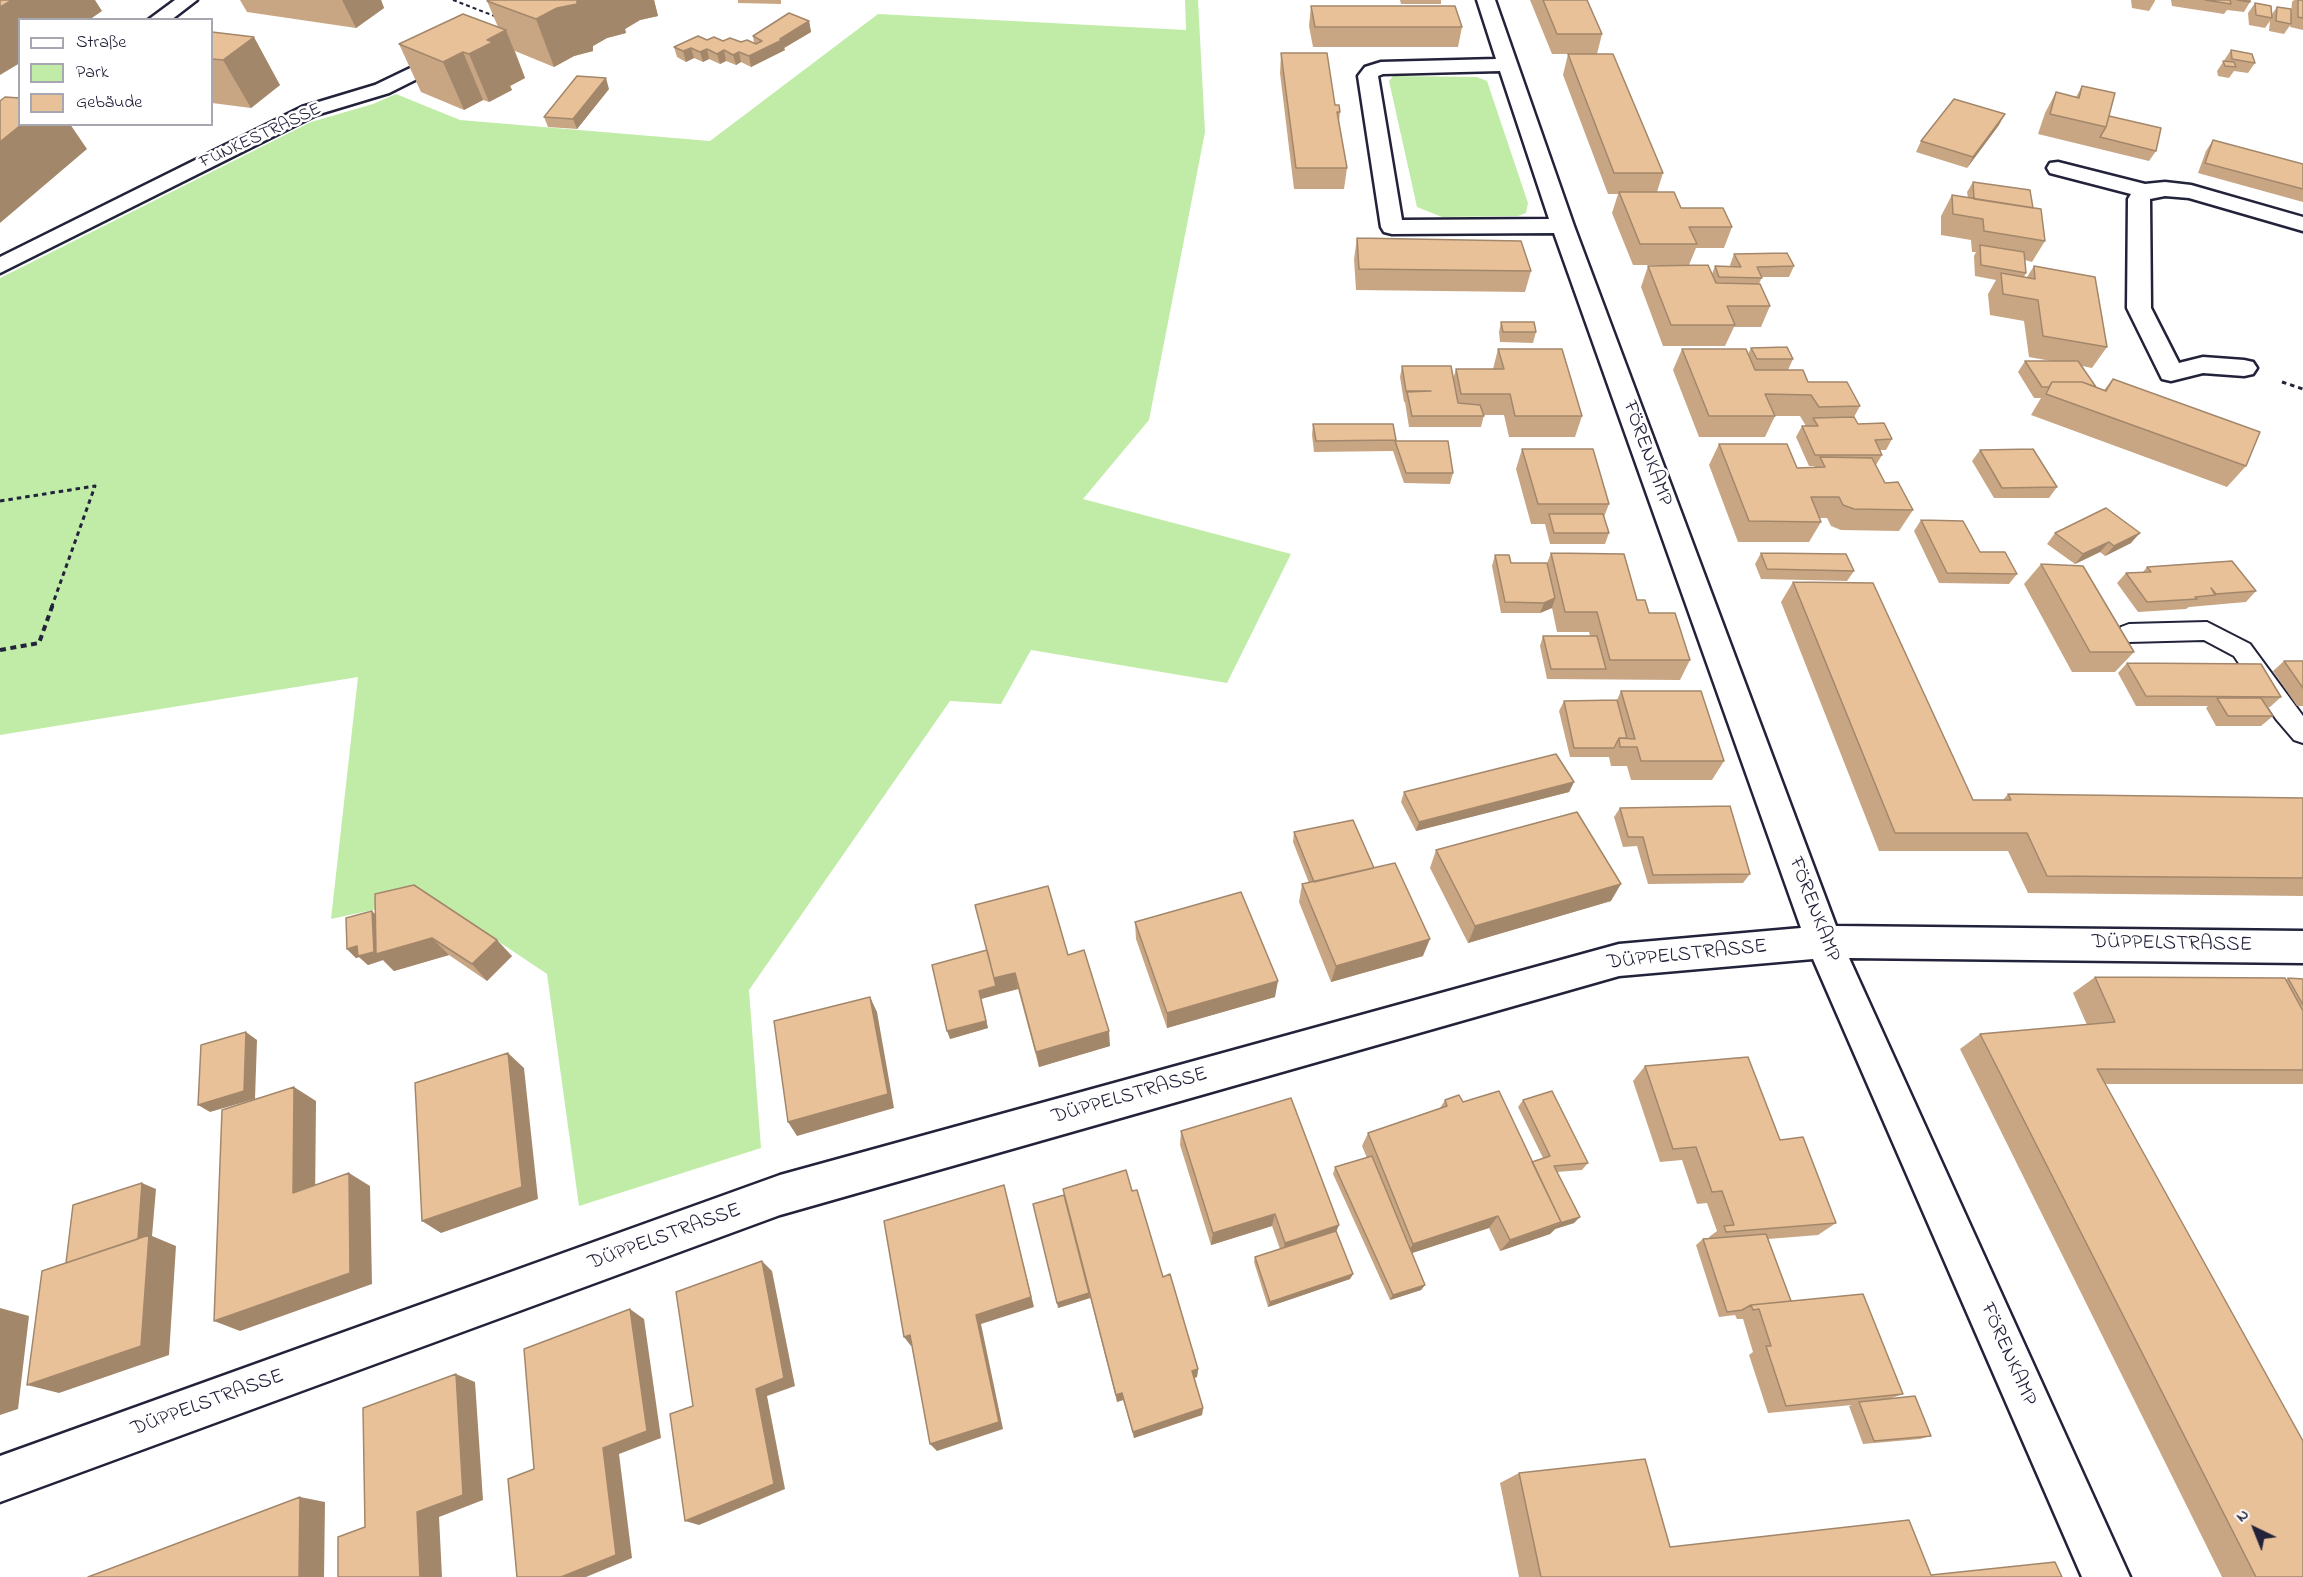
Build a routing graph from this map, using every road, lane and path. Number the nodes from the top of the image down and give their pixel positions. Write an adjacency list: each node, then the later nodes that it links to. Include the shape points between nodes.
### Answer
1 (186, 0): 4 (street)
2 (453, 0): 5 (path)
3 (1486, 0): 6 (street, FÖRENKAMP)
4 (160, 18)
5 (512, 23): 11 (street, FUNKESTRASSE, via 382,89 309,111)
6 (1508, 65): 10 (street, FÖRENKAMP); 10 (street, via 1381,68 1368,76 1392,227)
7 (2058, 168): 8 (street)
8 (2145, 191): 9 (street, via 2191,192); 12 (street, via 2137,209 2139,308 2171,374 2203,365)
9 (2303, 224)
10 (1563, 226): 17 (street, FÖRENKAMP)
11 (0, 266)
12 (2244, 368)
13 (0, 501): 15 (path, via 95,486 39,643)
14 (2129, 633): 16 (lane, via 2206,630 2242,650)
15 (0, 650)
16 (2303, 733)
17 (1824, 942): 18 (street, DÜPPELSTRASSE); 19 (street, DÜPPELSTRASSE, via 1619,960 780,1196); 20 (street, FÖRENKAMP)
18 (2303, 947)
19 (0, 1479)
20 (2106, 1577)

